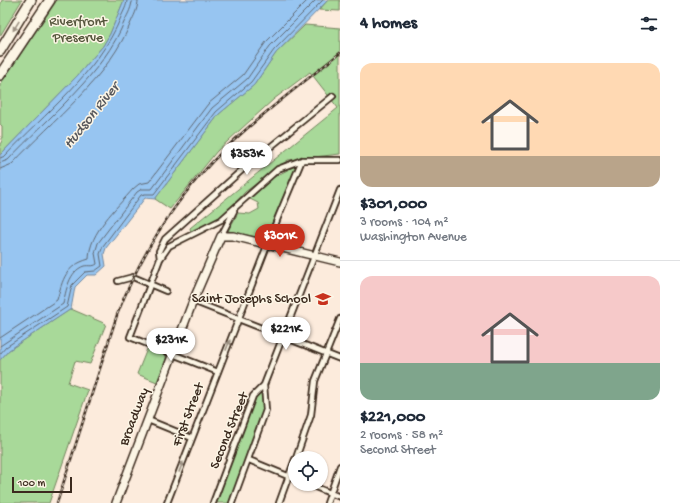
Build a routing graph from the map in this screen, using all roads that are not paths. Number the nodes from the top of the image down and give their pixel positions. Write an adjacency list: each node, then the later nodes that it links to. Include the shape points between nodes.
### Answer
1 (32, 0): 4 (highway, one-way to 4)
2 (43, 0): 5 (highway)
3 (50, 0): 6 (highway)
4 (0, 51)
5 (0, 68)
6 (0, 75)
7 (333, 96): 15 (street, via 242,170 165,239 159,251)
8 (302, 160): 9 (street); 11 (street, via 278,169); 13 (street, First Street)
9 (340, 160)
10 (340, 190): 14 (street, Second Street)
11 (236, 208): 12 (street, Broadway); 15 (street, via 204,229 169,246)
12 (221, 236): 13 (street, via 233,236); 20 (street, Broadway)
13 (268, 245): 14 (street); 21 (street, First Street)
14 (313, 256): 16 (street); 23 (street, Second Street)
15 (160, 259): 18 (street)
16 (340, 262)
17 (118, 281): 18 (street, via 133,277)
18 (150, 284): 19 (street); 24 (street, via 130,337)
19 (166, 291)
20 (193, 301): 21 (street); 24 (street, Broadway)
21 (238, 319): 23 (street); 27 (street, First Street, one-way to 21)
22 (340, 319): 25 (street)
23 (282, 337): 25 (street); 28 (street, Second Street)
24 (173, 354): 27 (street); 29 (street, Broadway)
25 (327, 354): 26 (street); 31 (street, via 315,381 311,415)
26 (340, 360)
27 (218, 372): 30 (street, First Street)
28 (264, 385): 32 (street, via 266,410); 41 (street, Second Street, via 253,396)
29 (148, 420): 30 (street); 39 (street, Broadway)
30 (192, 438): 40 (street, First Street, one-way to 30)
31 (298, 451)
32 (249, 460): 34 (street); 42 (street)
33 (340, 466): 37 (street)
34 (288, 476)
35 (288, 479): 43 (street)
36 (325, 491): 37 (street)
37 (330, 493): 38 (street); 44 (street)
38 (340, 497)
39 (116, 503)
40 (167, 503)
41 (213, 503)
42 (232, 503)
43 (279, 503)
44 (326, 503)

